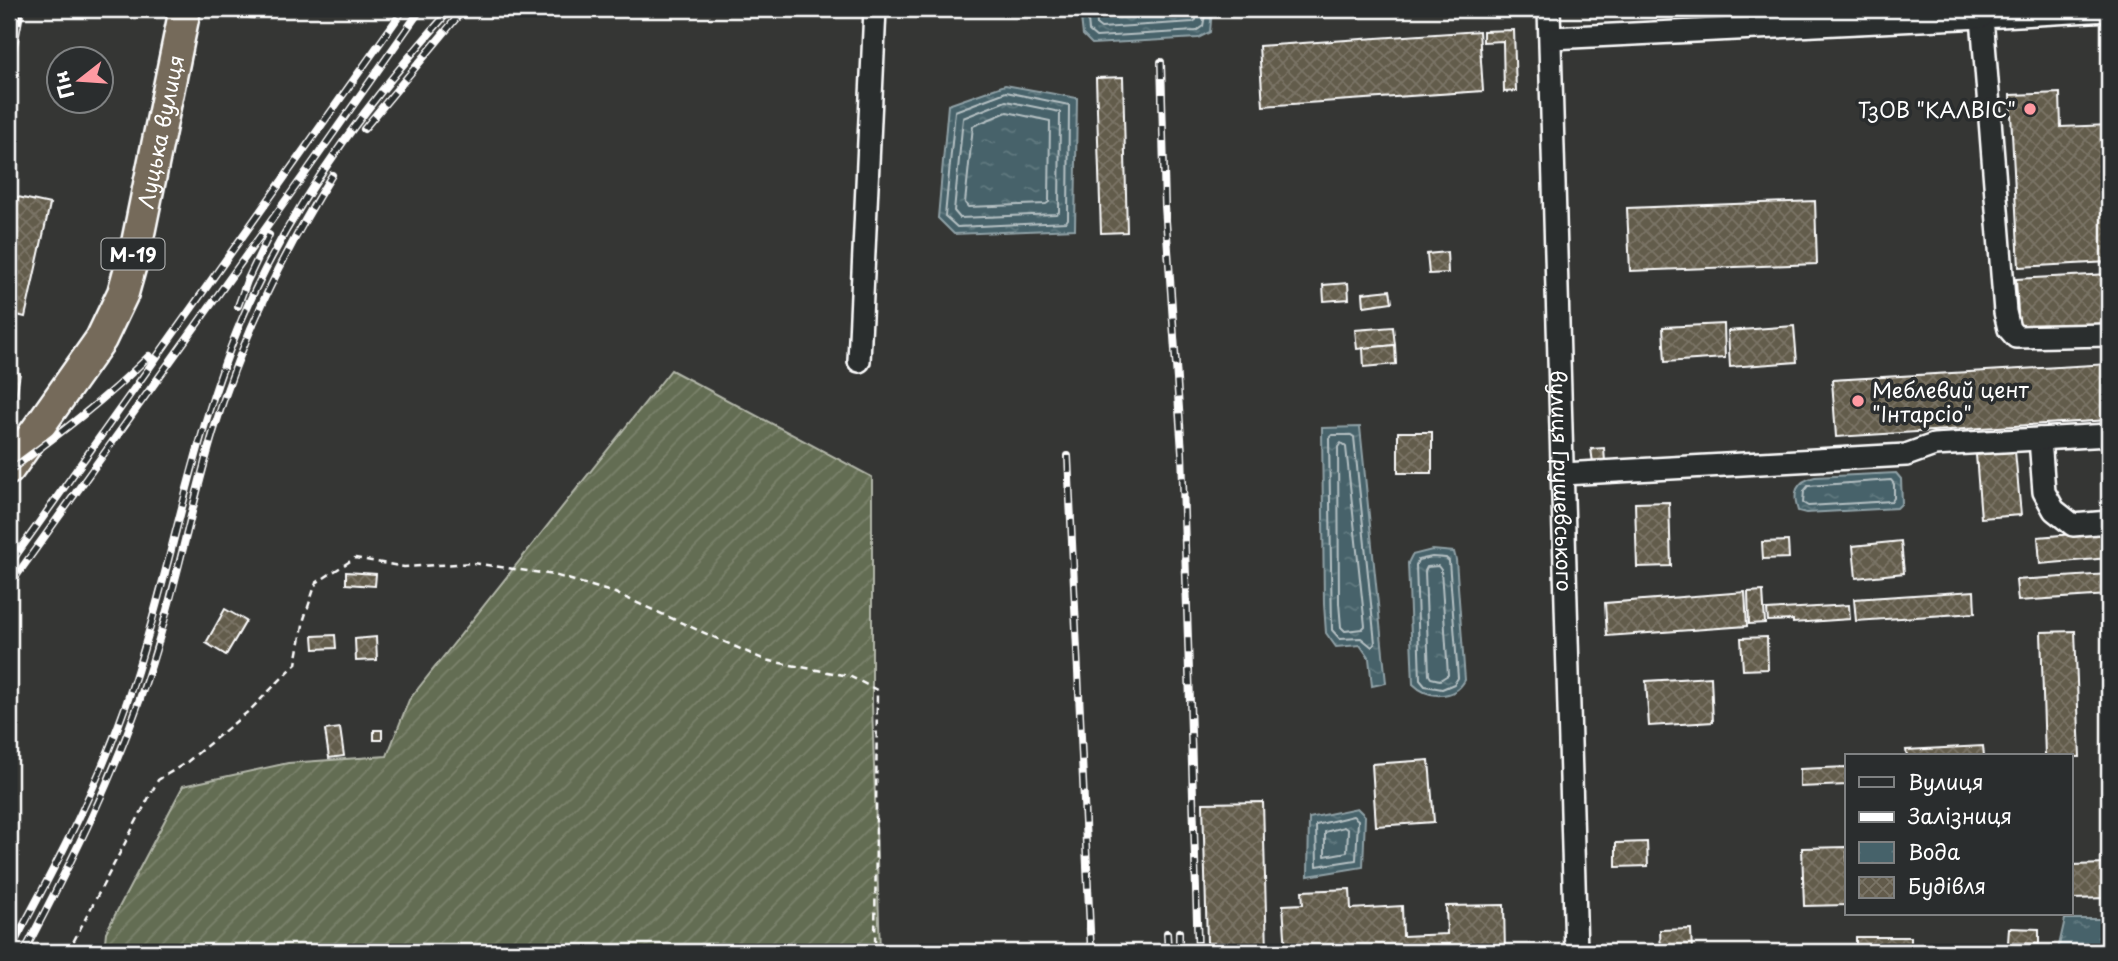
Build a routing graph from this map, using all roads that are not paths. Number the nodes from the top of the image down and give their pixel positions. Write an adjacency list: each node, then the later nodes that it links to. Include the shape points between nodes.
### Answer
1 (185, 9): 11 (highway, Луцька вулиця / М-19, via 123,293 101,339)
2 (875, 9): 8 (street)
3 (1549, 9): 6 (street, вулиця Грушевського)
4 (2109, 10): 5 (street)
5 (1982, 17): 6 (street); 7 (street, via 2009,329 2016,337)
6 (1550, 38): 12 (street, вулиця Грушевського)
7 (2109, 335)
8 (859, 361)
9 (2109, 435): 10 (street)
10 (2040, 439): 12 (street, via 1934,445 1906,455); 13 (street, via 2045,492 2054,510 2073,525)
11 (9, 469)
12 (1563, 474): 14 (street, вулиця Грушевського)
13 (2109, 522)
14 (1576, 952)

